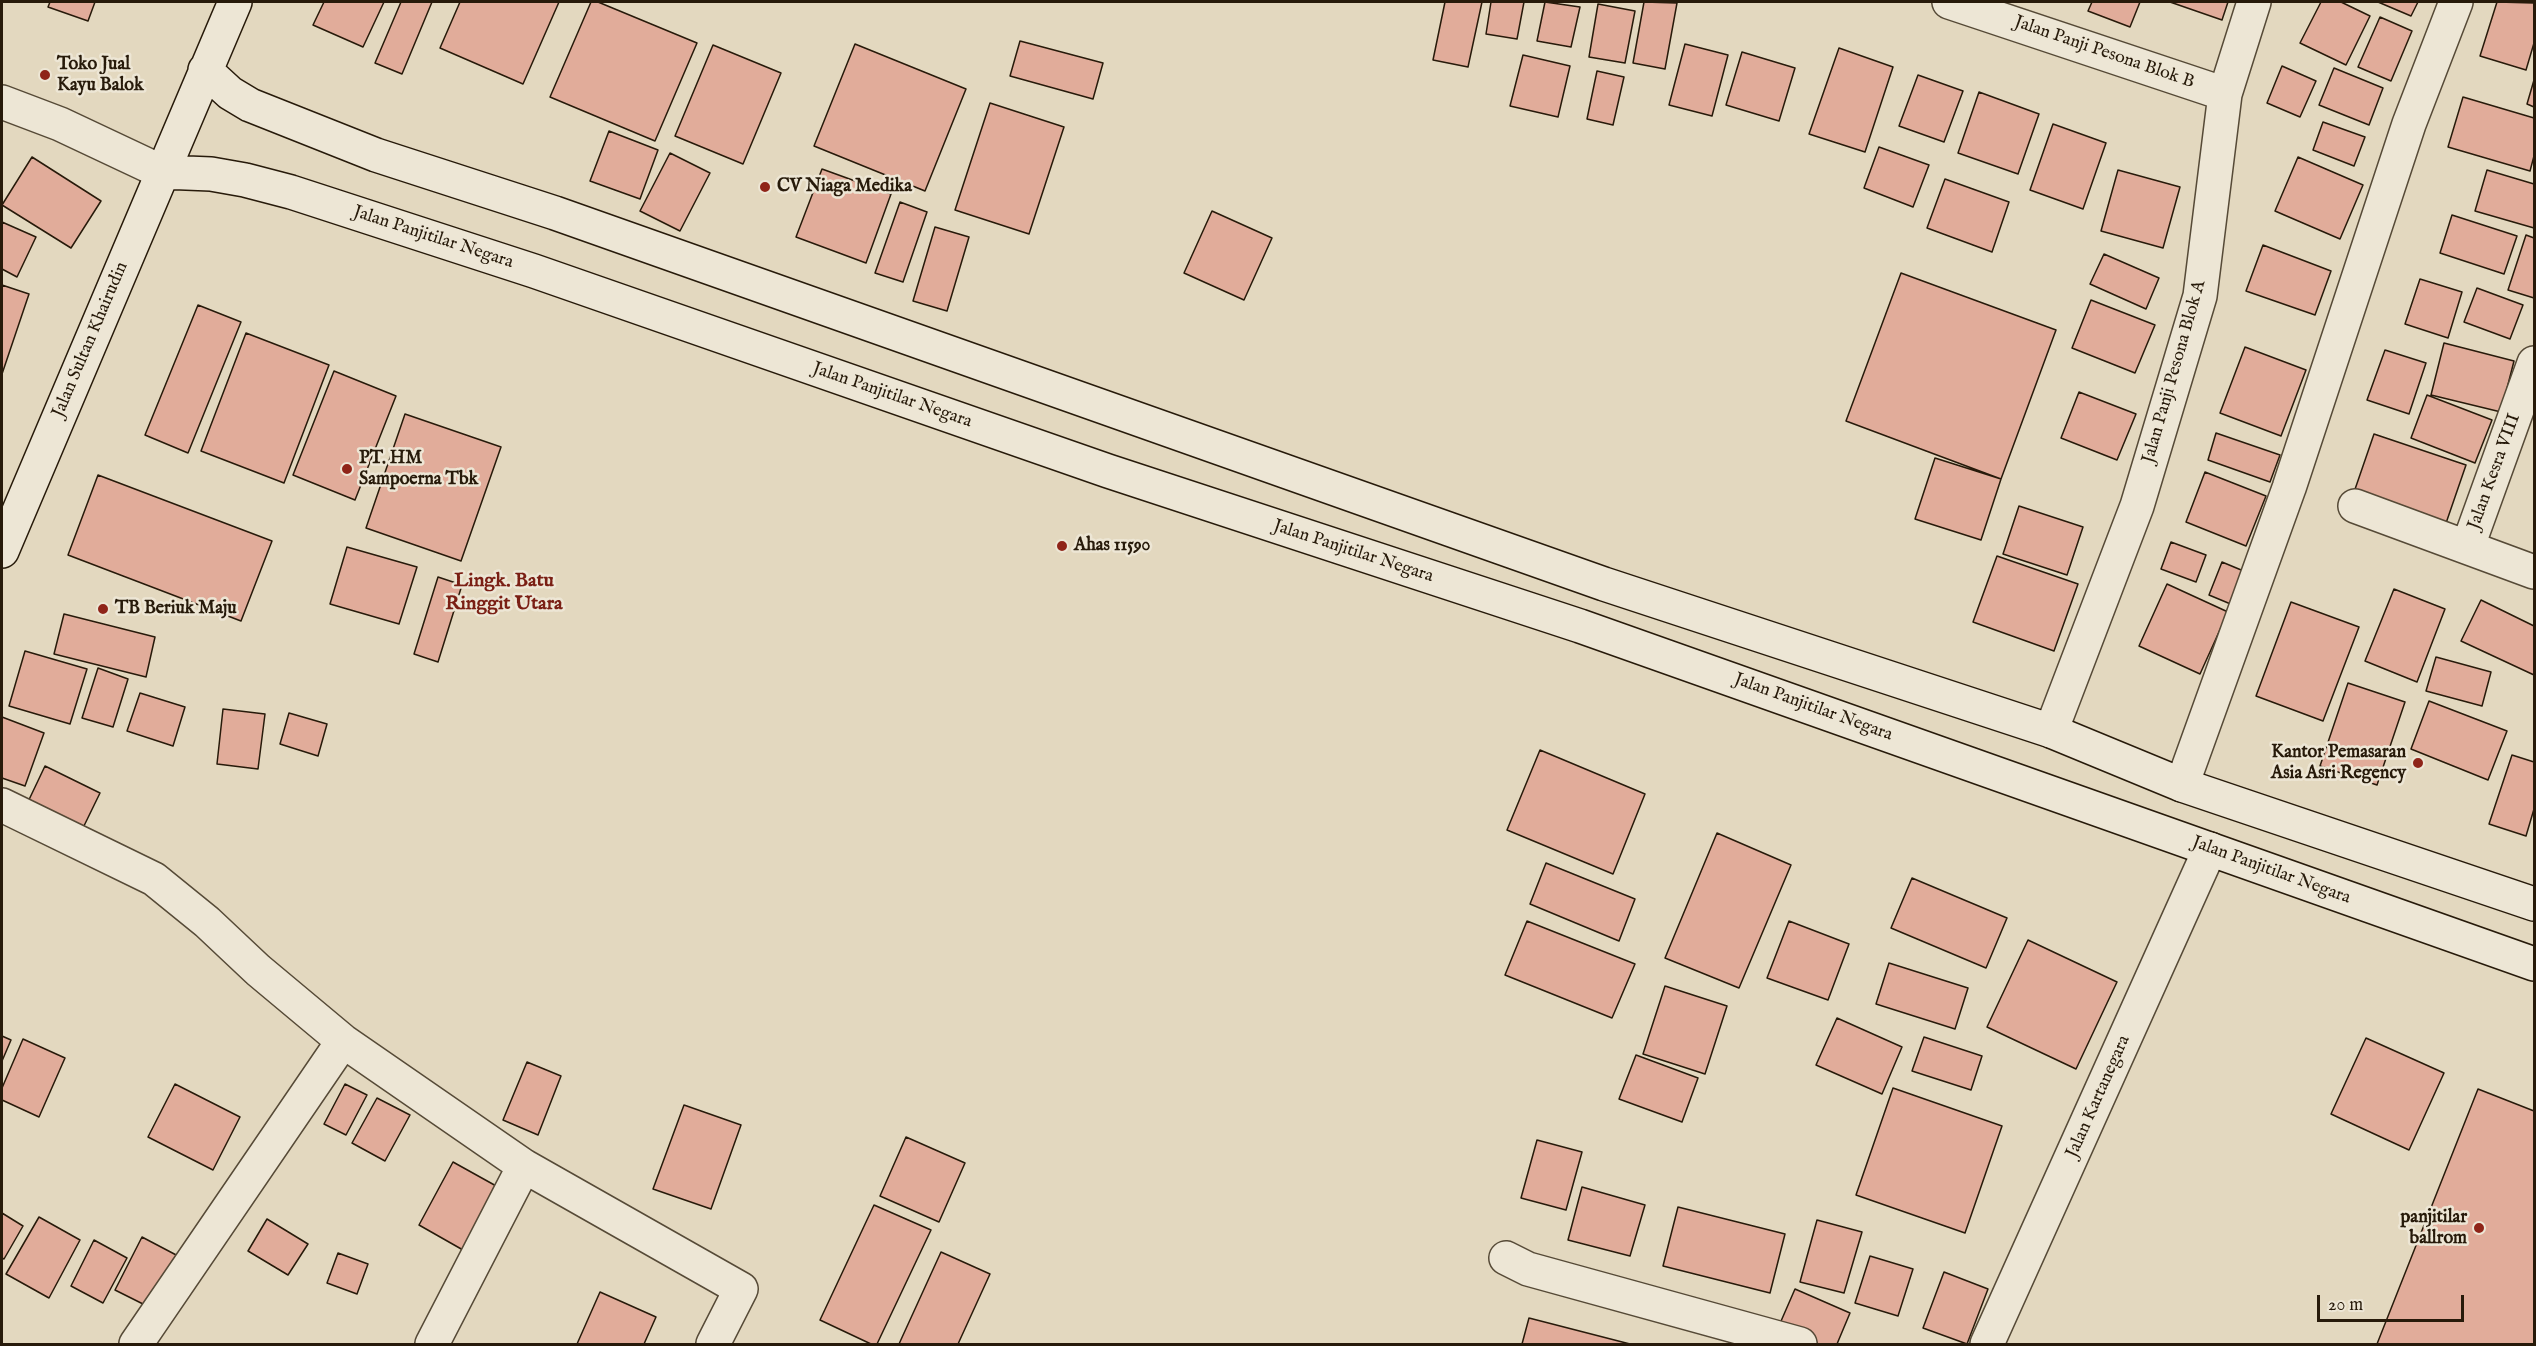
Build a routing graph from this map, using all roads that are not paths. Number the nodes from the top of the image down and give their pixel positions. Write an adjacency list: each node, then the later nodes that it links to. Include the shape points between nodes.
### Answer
1 (235, 2): 5 (main road, Jalan Sultan Khairudin)
2 (1949, 2): 6 (main road, Jalan Panji Pesona Blok B)
3 (2254, 2): 6 (main road, Jalan Panji Pesona Blok A)
4 (2456, 2): 15 (main road, via 2409,124 2289,488)
5 (205, 70): 8 (main road, Jalan Sultan Khairudin); 14 (main road, via 250,105 365,151 555,213 1604,584)
6 (2225, 93): 14 (main road, Jalan Panji Pesona Blok A, via 2200,296 2137,506)
7 (2, 102): 8 (main road, via 60,124)
8 (162, 172): 12 (main road, Jalan Sultan Khairudin); 17 (main road, Jalan Panjitilar Negara, via 211,174 257,183 534,271 1108,471 1580,626)
9 (2535, 363): 11 (main road, Jalan Kesra VIII)
10 (2355, 506): 11 (main road)
11 (2468, 546): 13 (main road)
12 (2, 551)
13 (2535, 572)
14 (2051, 731): 15 (main road)
15 (2182, 785): 18 (main road)
16 (2, 805): 20 (main road, via 154,879)
17 (2210, 849): 19 (main road, Jalan Panjitilar Negara); 27 (main road, Jalan Kartanegara)
18 (2535, 904)
19 (2535, 964)
20 (343, 1041): 21 (main road); 23 (main road)
21 (524, 1166): 24 (main road); 25 (main road, via 741,1288)
22 (1506, 1258): 26 (main road, via 1528,1269)
23 (136, 1344)
24 (432, 1344)
25 (713, 1344)
26 (1800, 1344)
27 (1987, 1344)

